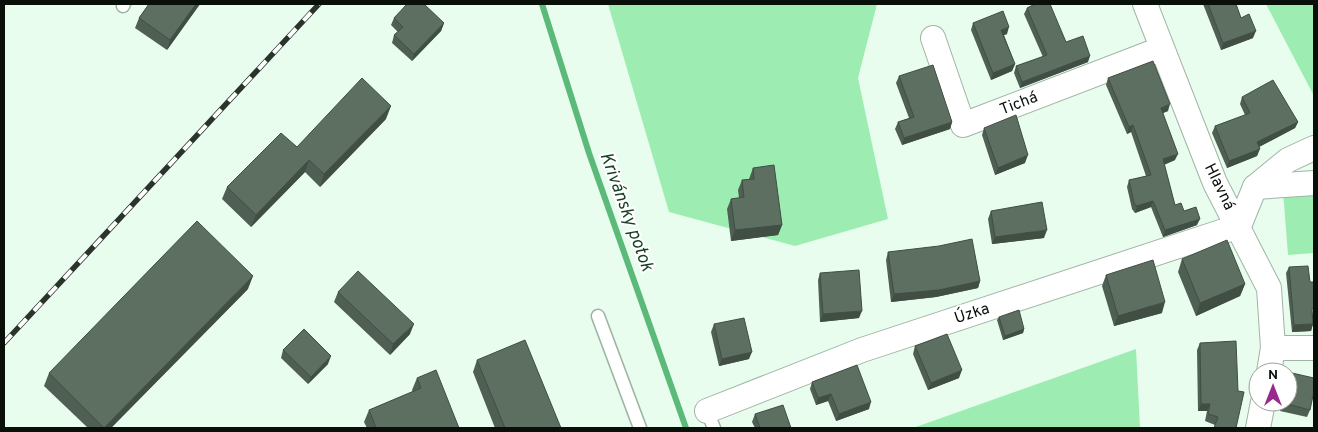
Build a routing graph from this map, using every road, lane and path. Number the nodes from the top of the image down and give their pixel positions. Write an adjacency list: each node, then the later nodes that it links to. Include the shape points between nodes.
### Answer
1 (1145, 4): 3 (street, Hlavná)
2 (933, 38): 3 (street, Tichá, via 963,125)
3 (1161, 50): 7 (street, Hlavná, via 1215,183)
4 (1314, 148): 6 (street, via 1288,160)
5 (1314, 183): 6 (street)
6 (1255, 187): 7 (street)
7 (1239, 226): 9 (street, Hlavná, via 1269,288); 13 (street, Úzka, via 862,350)
8 (598, 316): 14 (lane)
9 (1273, 348): 10 (street); 11 (street, Hlavná)
10 (1314, 348)
11 (1271, 362)
12 (1261, 412): 15 (street)
13 (711, 419)
14 (640, 428)
15 (1258, 428)

